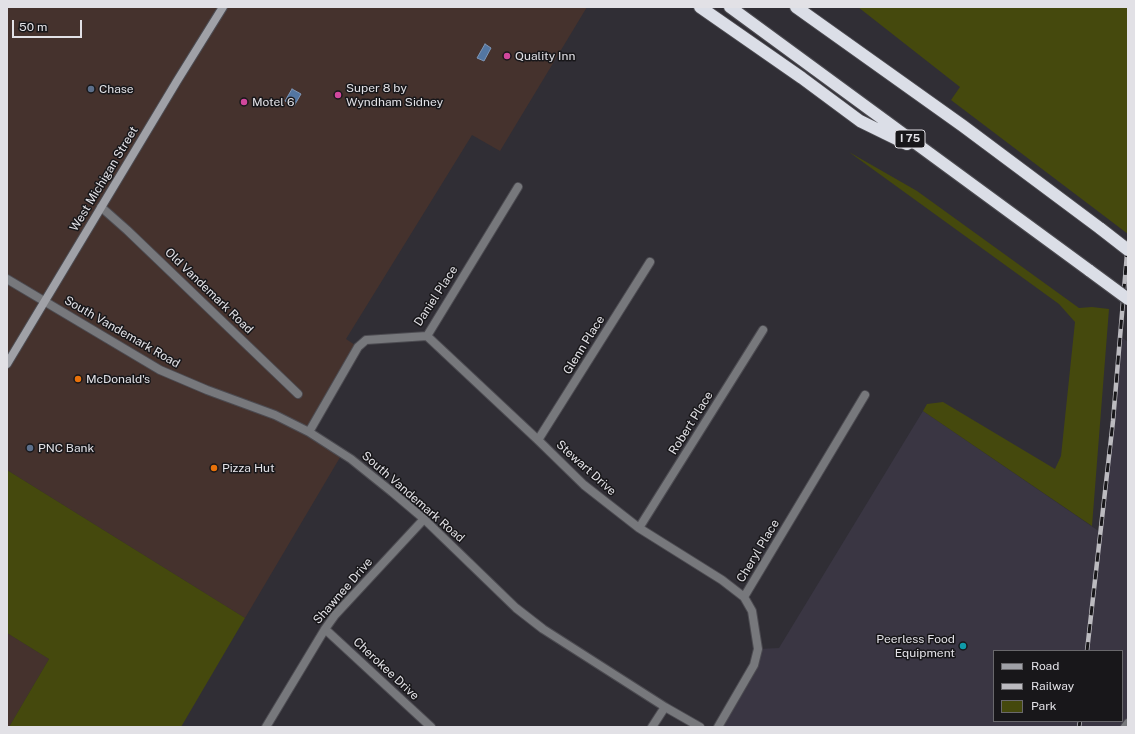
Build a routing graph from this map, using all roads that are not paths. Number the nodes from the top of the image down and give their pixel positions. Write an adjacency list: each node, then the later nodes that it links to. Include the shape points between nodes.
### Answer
1 (222, 7): 9 (main road, West Michigan Street)
2 (700, 7): 7 (highway, via 860,121)
3 (730, 7): 7 (highway, I 75)
4 (796, 7): 6 (highway)
5 (807, 7): 6 (highway)
6 (854, 50): 10 (highway, bridge, via 963,126)
7 (935, 158): 13 (highway, I 75, bridge)
8 (518, 188): 16 (street, Daniel Place)
9 (101, 208): 14 (main road, West Michigan Street); 18 (street, Old Vandemark Road)
10 (1128, 250)
11 (650, 262): 21 (street, Glenn Place)
12 (7, 279): 14 (street, South Vandemark Road)
13 (1128, 299)
14 (45, 302): 17 (main road, West Michigan Street); 20 (street, South Vandemark Road, via 160,370 275,415)
15 (763, 330): 23 (street, Robert Place)
16 (427, 336): 20 (street, Daniel Place, via 366,340 358,347); 21 (street, Stewart Drive)
17 (7, 364)
18 (298, 394)
19 (865, 395): 24 (street, Cheryl Place)
20 (309, 432): 22 (street, South Vandemark Road, via 351,459)
21 (538, 440): 23 (street, Stewart Drive, via 584,484)
22 (424, 519): 25 (street, Shawnee Drive, via 335,614); 26 (street, South Vandemark Road, via 516,608 543,629)
23 (638, 528): 24 (street, Stewart Drive, via 722,580)
24 (744, 597): 32 (street, Cheryl Place, via 752,611 758,649 754,665)
25 (325, 629): 28 (street, Shawnee Drive); 29 (street, Cherokee Drive)
26 (665, 707): 30 (street); 31 (street, South Vandemark Road)
27 (1128, 723): 33 (street)
28 (266, 727)
29 (430, 727)
30 (652, 727)
31 (700, 727)
32 (718, 727)
33 (1125, 727)

